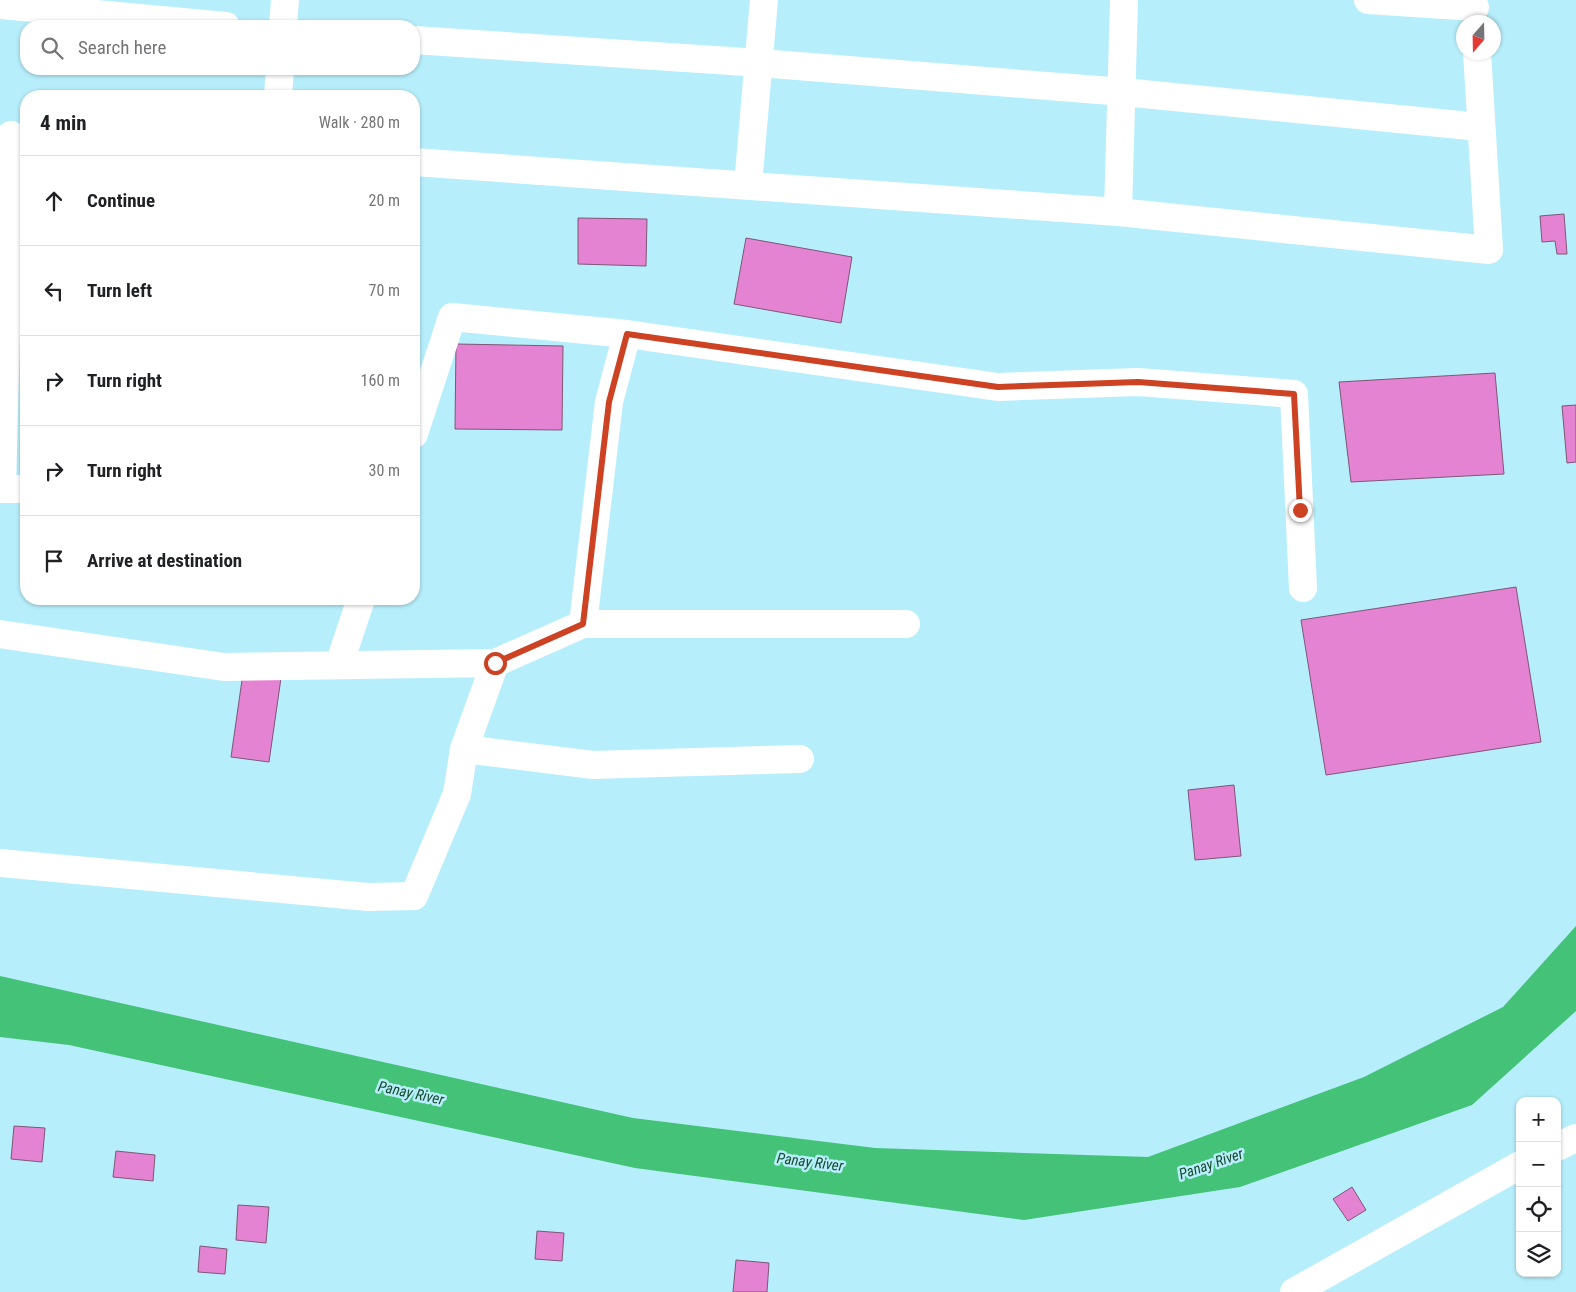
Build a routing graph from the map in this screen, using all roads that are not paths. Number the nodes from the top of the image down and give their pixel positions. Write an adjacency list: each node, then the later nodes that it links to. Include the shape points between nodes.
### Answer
1 (285, 0): 8 (street)
2 (764, 0): 11 (street)
3 (1124, 0): 14 (street)
4 (1368, 0): 6 (street)
5 (0, 5): 7 (street)
6 (1475, 10)
7 (161, 20)
8 (283, 20)
9 (420, 40): 11 (street)
10 (1477, 60): 15 (street)
11 (760, 63): 14 (street); 18 (street)
12 (280, 75): 13 (street)
13 (278, 90)
14 (1123, 92): 15 (street); 19 (street)
15 (1480, 126): 19 (street, via 1489,250)
16 (12, 135): 22 (street)
17 (420, 162): 18 (street)
18 (748, 185): 19 (street)
19 (1118, 212)
20 (627, 334): 21 (street, via 452,317); 23 (street, via 998,387 1138,382 1294,394); 25 (street, via 609,402)
21 (420, 416)
22 (10, 489)
23 (1303, 588)
24 (359, 605): 29 (street)
25 (583, 624): 26 (street); 28 (street)
26 (906, 624)
27 (0, 634): 29 (street, via 224,667)
28 (495, 663): 29 (street); 30 (street)
29 (339, 666)
30 (464, 749): 31 (street, via 593,765); 32 (street, via 456,794 414,896 368,897)
31 (800, 759)
32 (0, 863)
33 (1576, 1138): 34 (street)
34 (1561, 1145)
35 (1516, 1167): 36 (street)
36 (1294, 1292)

